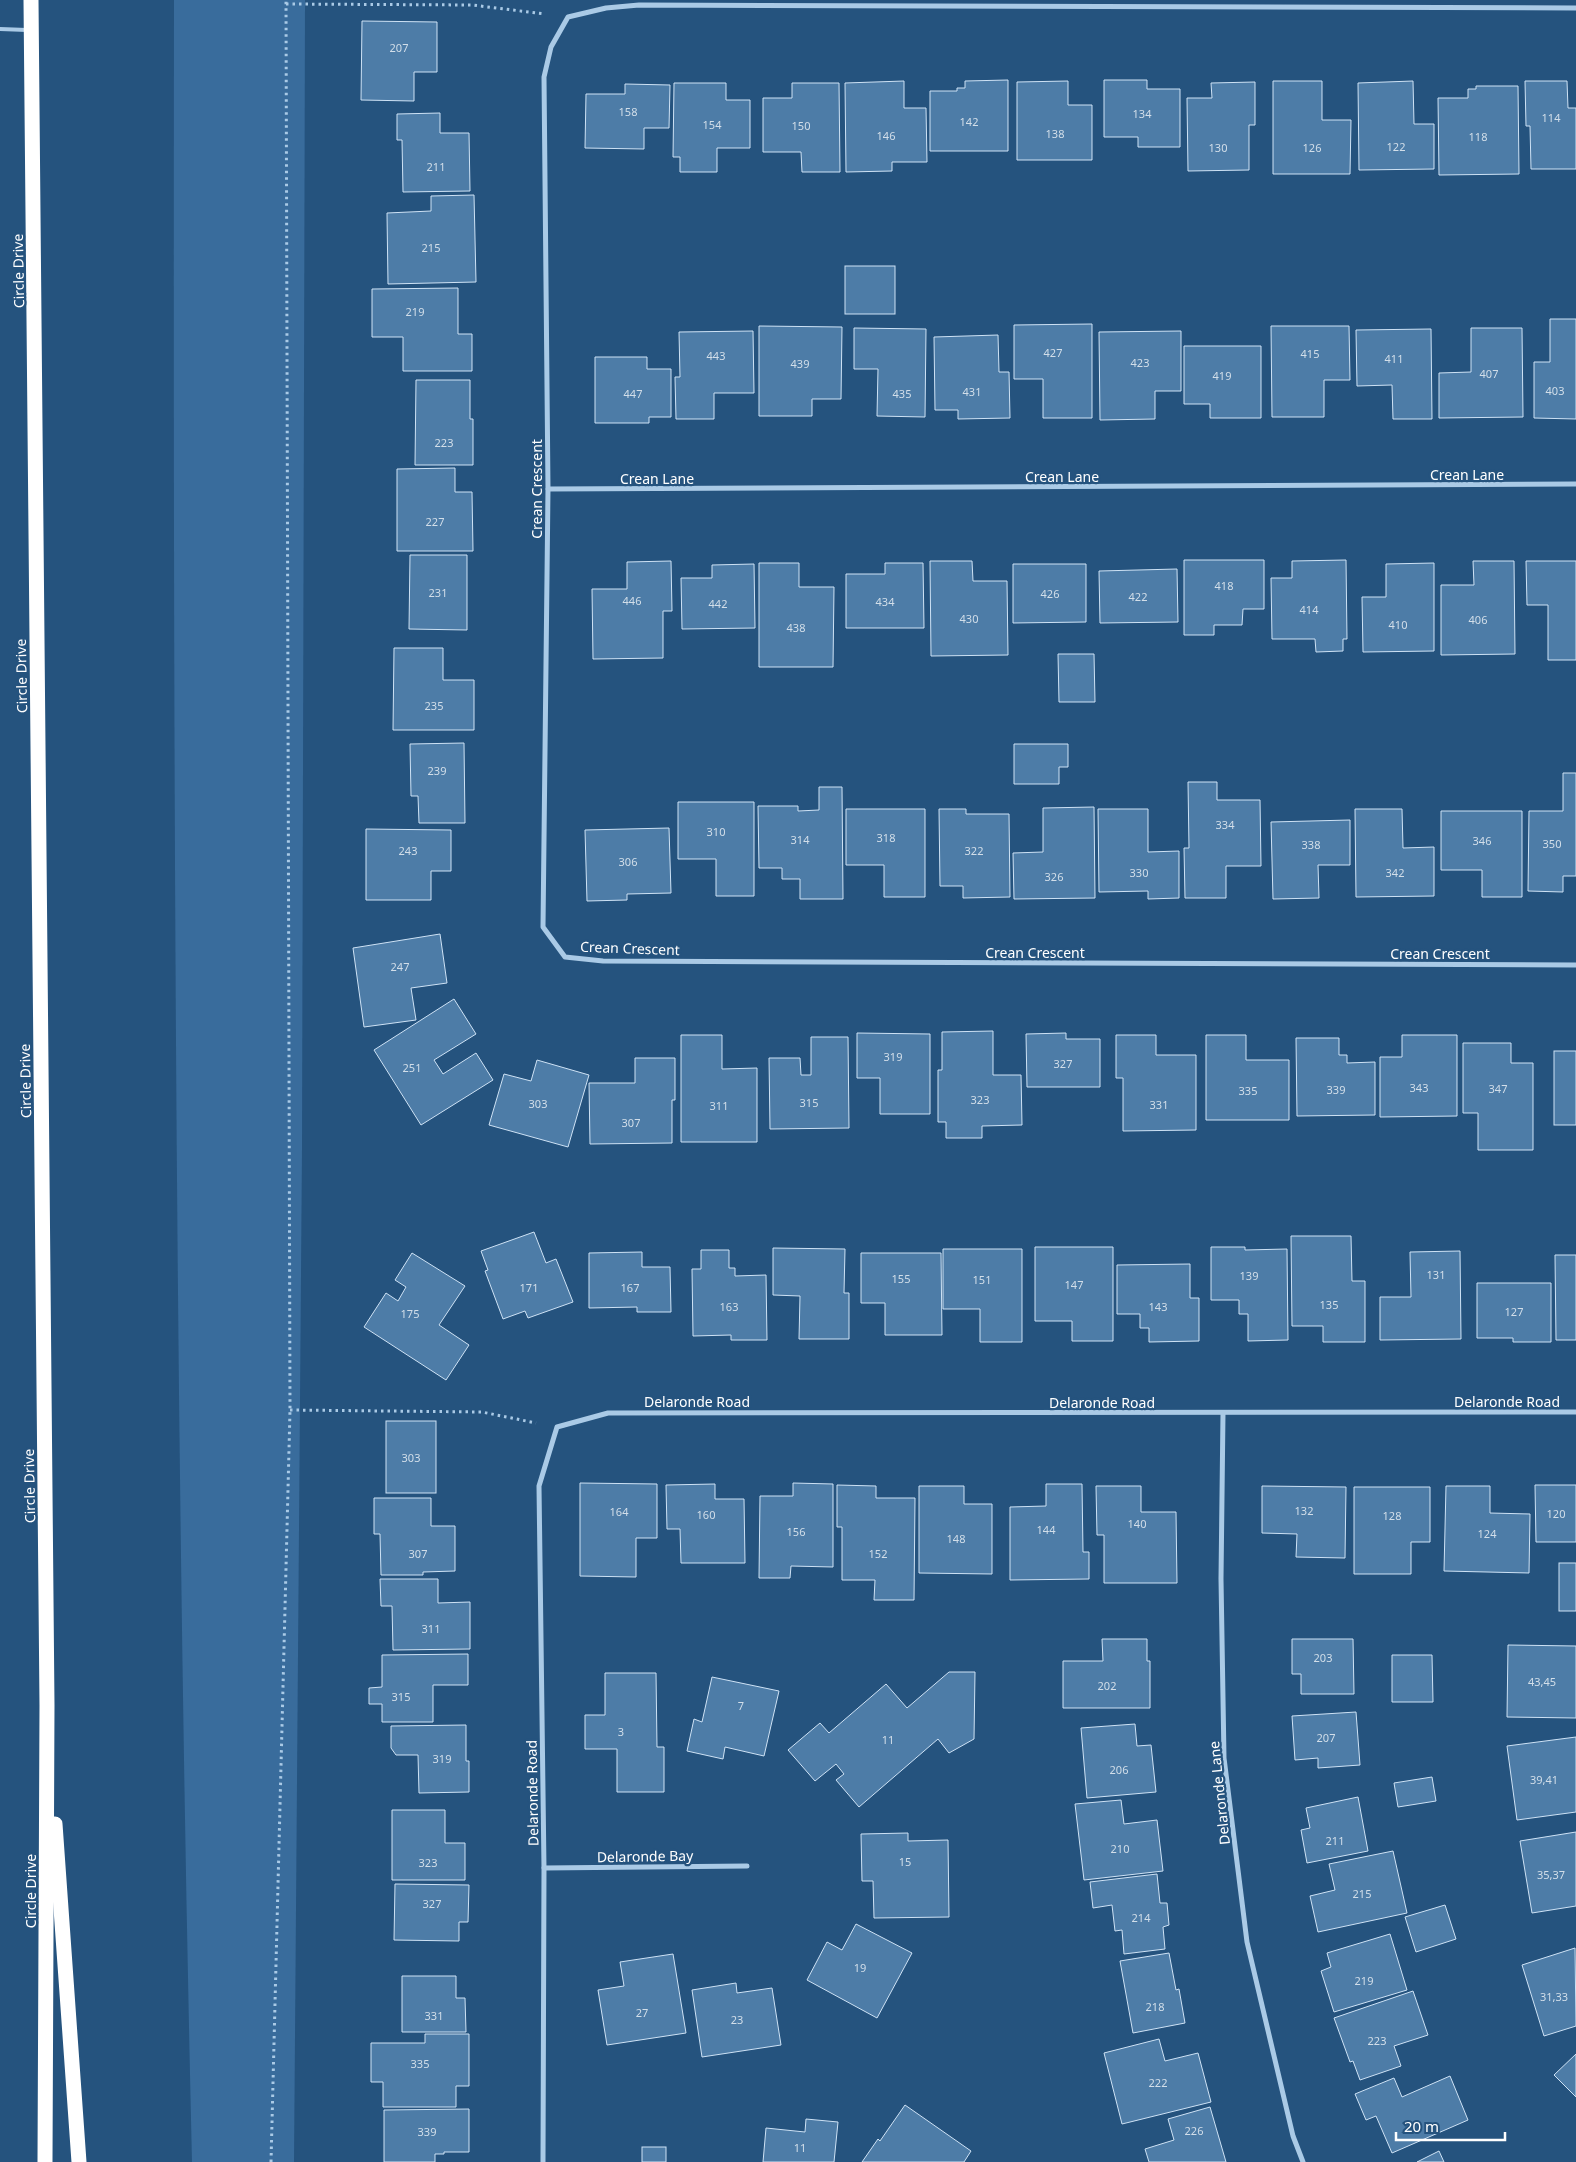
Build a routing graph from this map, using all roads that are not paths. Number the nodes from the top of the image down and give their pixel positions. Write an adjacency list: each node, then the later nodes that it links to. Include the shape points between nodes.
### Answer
1 (31, 0): 4 (highway, Circle Drive)
2 (1576, 8): 6 (street, Crean Crescent, via 639,5 606,8 568,17 551,48 544,77)
3 (0, 29): 4 (lane)
4 (32, 30): 10 (highway, Circle Drive)
5 (1576, 484): 6 (street, Crean Lane)
6 (548, 489): 7 (street, Crean Crescent, via 543,927 565,957 603,961)
7 (1576, 965)
8 (1576, 1412): 9 (street, Delaronde Road)
9 (1222, 1413): 12 (street, Delaronde Road, via 608,1413 557,1427 539,1486); 16 (street, Delaronde Lane, via 1224,1758 1247,1942 1293,2136)
10 (47, 1705): 13 (highway, Circle Drive); 14 (highway)
11 (747, 1866): 12 (street, Delaronde Bay)
12 (544, 1868): 15 (street, Delaronde Road)
13 (45, 2162)
14 (79, 2162)
15 (543, 2162)
16 (1303, 2162)

